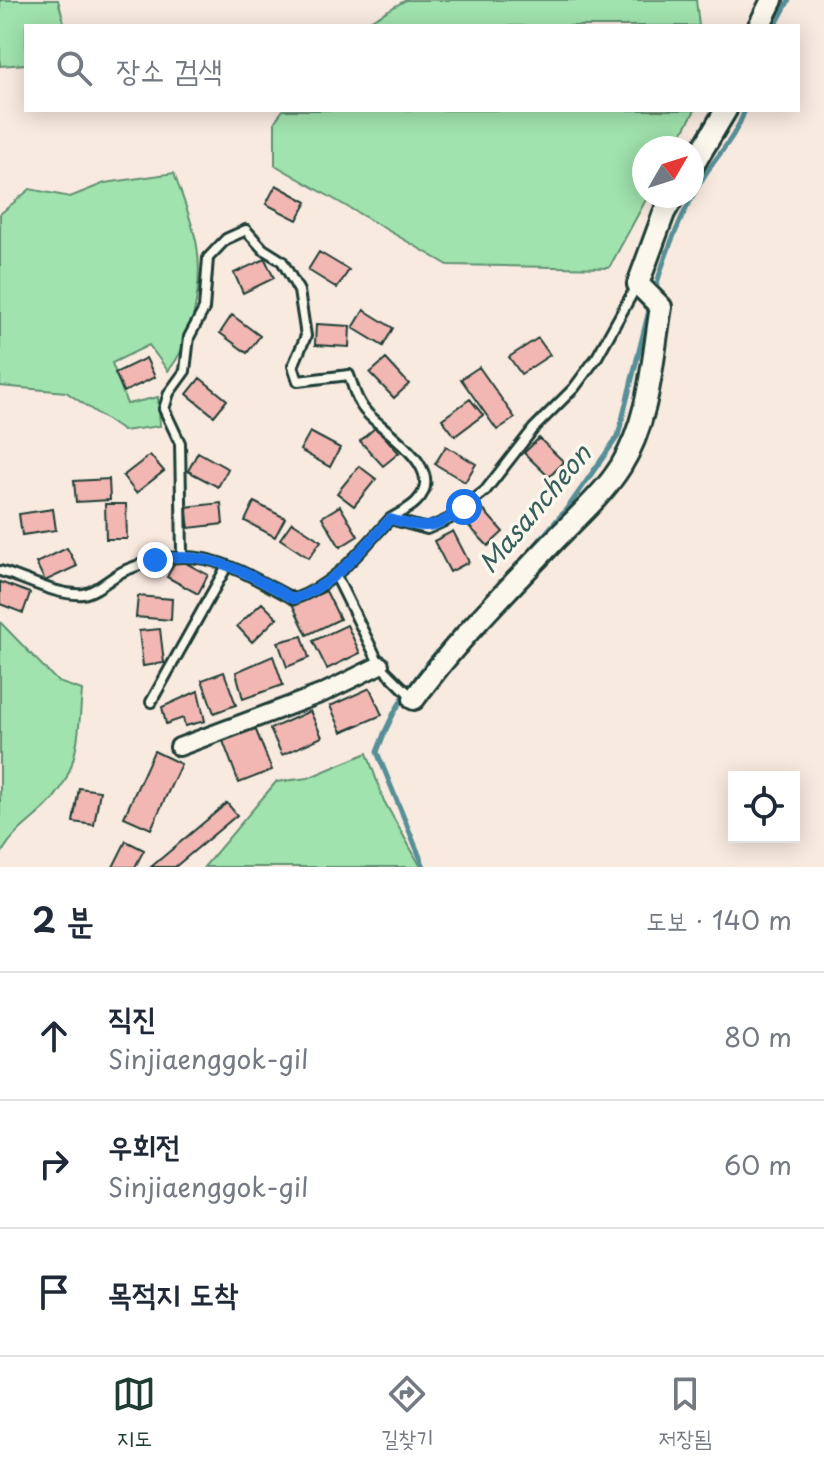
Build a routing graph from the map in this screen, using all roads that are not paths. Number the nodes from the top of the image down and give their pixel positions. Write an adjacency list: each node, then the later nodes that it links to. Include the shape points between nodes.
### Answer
1 (772, 0): 2 (street)
2 (760, 24)
3 (725, 112): 4 (street)
4 (704, 147)
5 (667, 208): 6 (street)
6 (638, 284): 7 (lane, via 597,357 485,491 427,529); 13 (street, via 661,307 646,399 621,466 447,653)
7 (390, 519): 8 (lane, via 419,500 424,484 419,461 369,415 357,400 349,375 298,381 293,366 306,336 299,291 282,261 246,230 226,239 208,258 204,309 189,337 185,371 164,409 180,443); 11 (lane)
8 (182, 553): 9 (lane); 10 (lane, via 124,570 86,594)
9 (227, 566): 11 (lane, via 294,599); 14 (lane)
10 (0, 571)
11 (336, 576): 12 (lane)
12 (384, 669): 13 (lane); 15 (street)
13 (414, 699)
14 (151, 702)
15 (179, 747)

